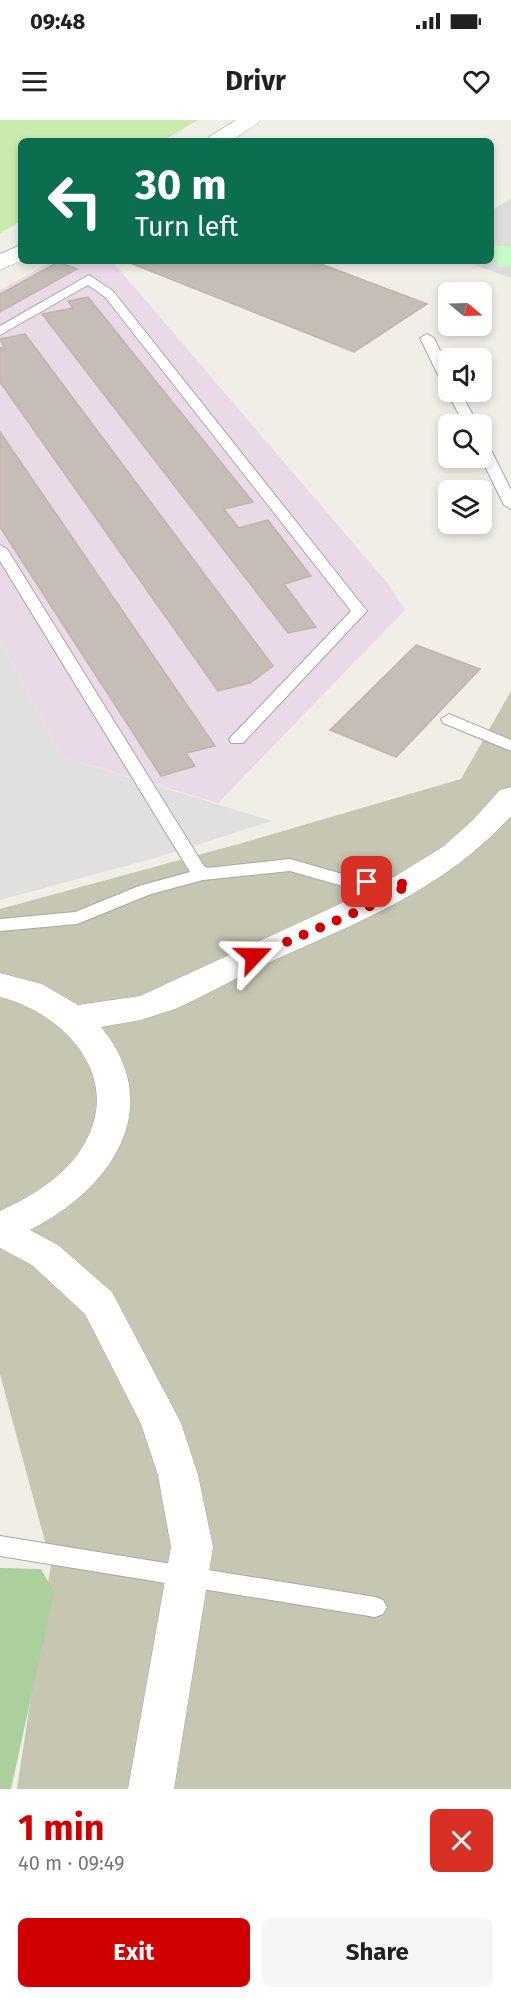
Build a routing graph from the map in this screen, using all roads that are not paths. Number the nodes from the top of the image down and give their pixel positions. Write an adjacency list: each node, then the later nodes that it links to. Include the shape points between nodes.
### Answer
1 (250, 120): 2 (street)
2 (221, 138)
3 (18, 254): 4 (street)
4 (0, 264)
5 (0, 331): 12 (lane, via 89,279 109,294 359,611)
6 (427, 338): 7 (lane)
7 (438, 361)
8 (492, 466): 9 (lane)
9 (511, 505)
10 (0, 549): 15 (lane)
11 (449, 719): 13 (lane)
12 (237, 739)
13 (511, 746)
14 (511, 797): 16 (street, via 466,844)
15 (203, 874): 16 (lane, via 290,865 346,881); 17 (lane, via 145,890 77,918)
16 (410, 884): 19 (street, via 377,903 152,1004 113,1014)
17 (0, 925)
18 (0, 985): 19 (street, via 42,998)
19 (74, 1017): 20 (street, via 98,1043 112,1073 114,1106 108,1132 95,1158 70,1187 36,1211)
20 (0, 1229): 23 (street, via 45,1255 99,1303 161,1423 177,1475 192,1547)
21 (0, 1546): 22 (lane)
22 (375, 1607)
23 (151, 1789)

